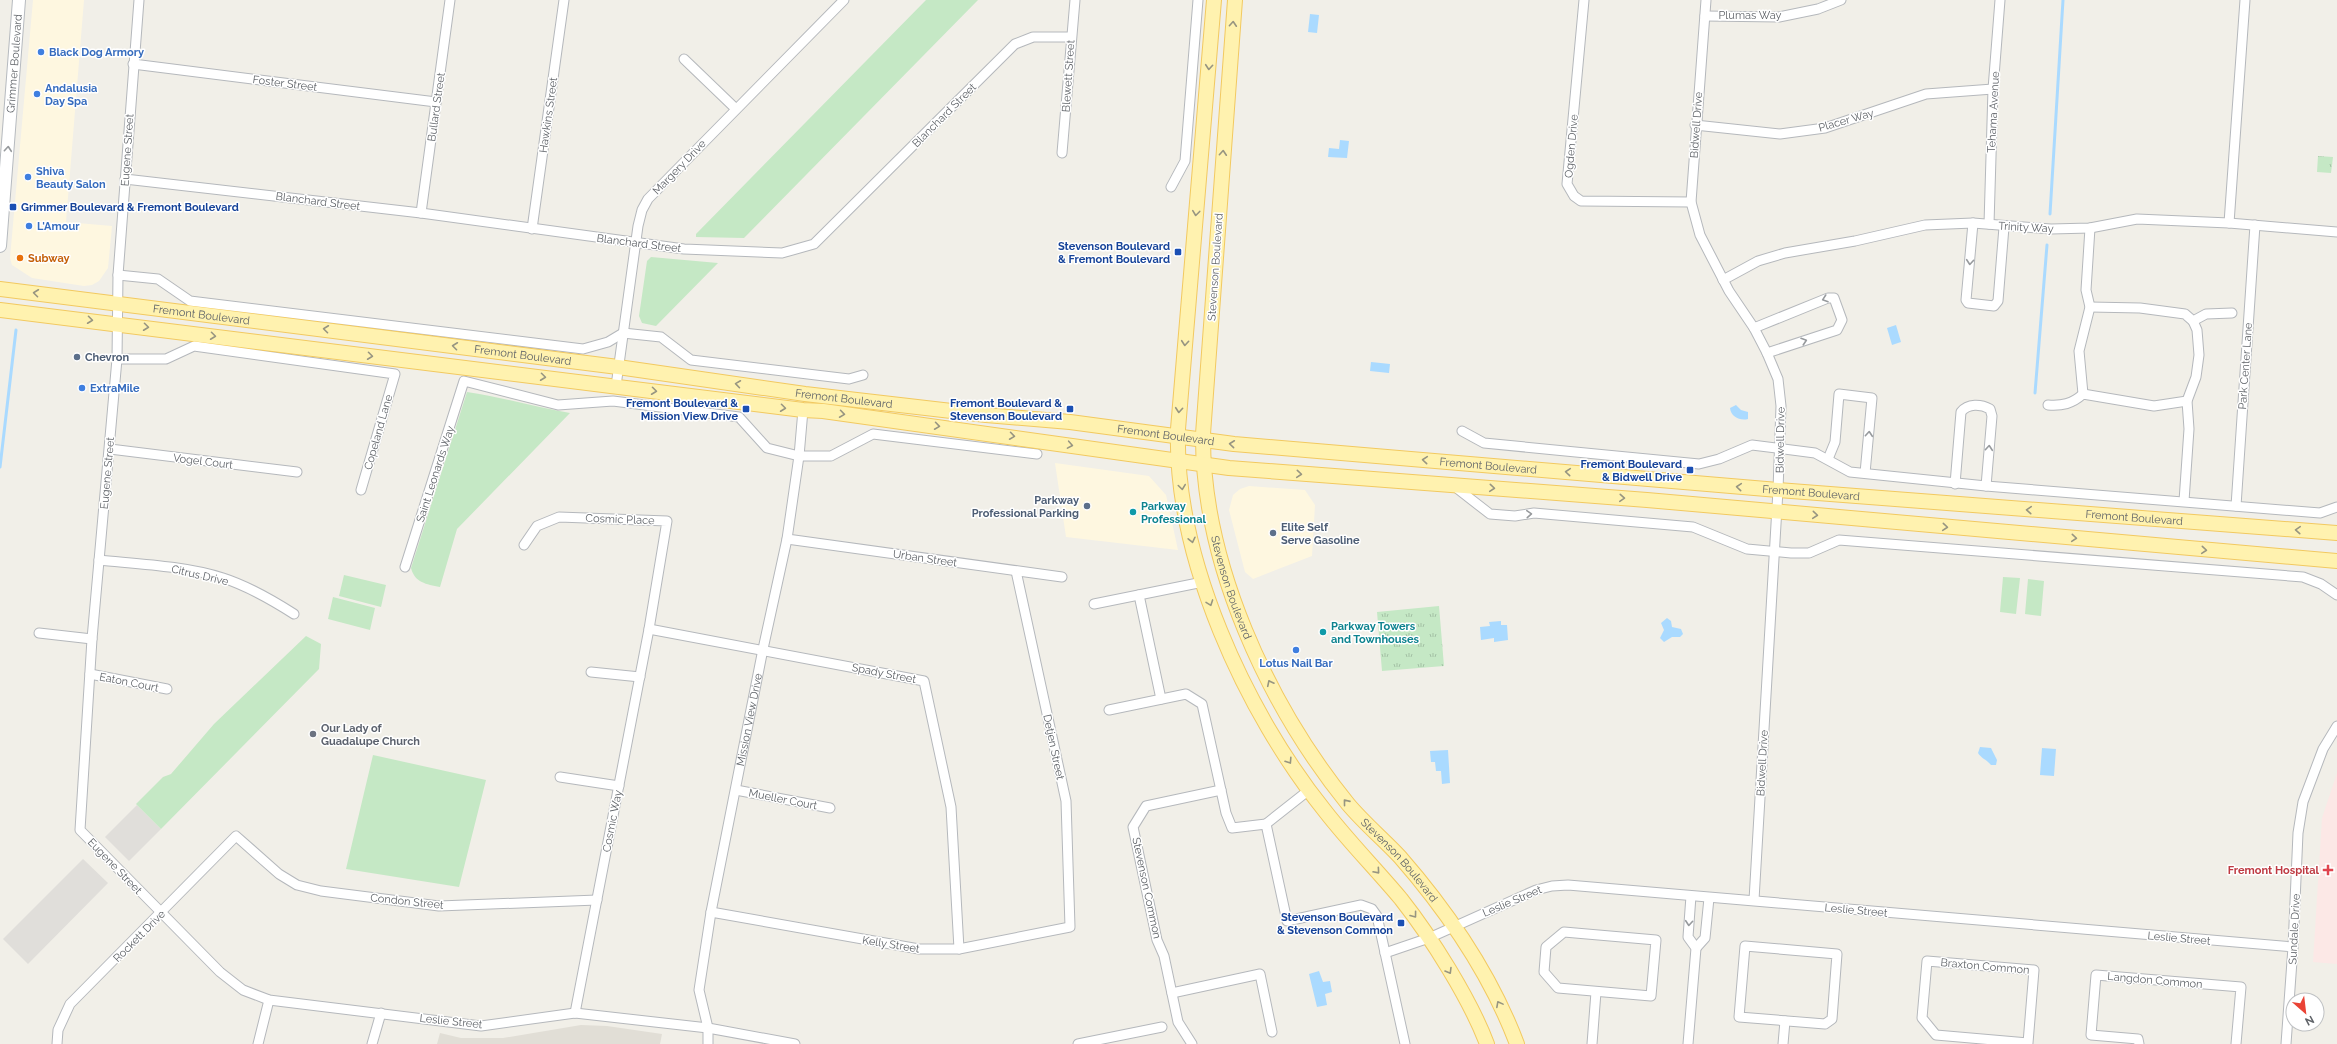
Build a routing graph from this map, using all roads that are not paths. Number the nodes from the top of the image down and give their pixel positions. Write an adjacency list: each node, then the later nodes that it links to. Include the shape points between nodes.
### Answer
1 (20, 0): 37 (main road, Grimmer Boulevard, one-way to 1)
2 (139, 0): 18 (street, Eugene Street)
3 (450, 0): 20 (street, Bullard Street)
4 (564, 0): 34 (street, Hawkins Street)
5 (844, 0): 21 (street, Margery Drive)
6 (1075, 0): 16 (street, Blewett Street)
7 (1198, 0): 25 (street, via 1185,161)
8 (1214, 0): 60 (main road, Stevenson Boulevard, one-way to 60)
9 (1235, 0): 61 (main road, Stevenson Boulevard, one-way to 9)
10 (1584, 0): 26 (street, Ogden Drive, via 1567,184 1570,190 1581,201)
11 (1706, 0): 15 (street, Bidwell Drive)
12 (1841, 0): 15 (street, Plumas Way, via 1779,17)
13 (2000, 0): 19 (street, Tehama Avenue)
14 (2245, 0): 29 (street)
15 (1705, 16): 22 (street, Bidwell Drive)
16 (1071, 37): 23 (street, Blewett Street); 36 (street, Blanchard Street, via 1033,37 1015,44 814,244 782,253 684,249)
17 (684, 59): 21 (street)
18 (133, 64): 20 (street, Foster Street); 24 (street, Eugene Street)
19 (1993, 89): 22 (street, Placer Way, via 1926,94 1825,128 1787,133); 30 (street, Tehama Avenue)
20 (436, 102): 27 (street, Bullard Street)
21 (736, 109): 36 (street, Margery Drive, via 648,199 642,210)
22 (1696, 125): 26 (street, Bidwell Drive)
23 (1062, 153)
24 (125, 179): 27 (street, Blanchard Street); 38 (street, Eugene Street)
25 (1171, 187)
26 (1691, 202): 39 (street, Bidwell Drive, via 1700,235)
27 (421, 213): 34 (street, Blanchard Street)
28 (1973, 223): 30 (street, Trinity Way); 31 (street, one-way to 31, via 1966,300 1968,303 1994,306 1998,301); 39 (street, Trinity Way, via 1926,225 1785,253 1758,261)
29 (2229, 223): 32 (street, Trinity Way); 33 (street, Trinity Way, via 2137,219)
30 (1988, 224): 31 (street, Trinity Way)
31 (2004, 226): 33 (street, Trinity Way)
32 (2255, 226): 35 (street, Trinity Way); 77 (street, Park Center Lane)
33 (2090, 228): 42 (street, via 2086,290)
34 (532, 229): 36 (street, Blanchard Street)
35 (2337, 232)
36 (636, 243): 48 (street, Margery Drive)
37 (0, 246)
38 (118, 274): 41 (street, Eugene Street); 48 (street, Fremont Boulevard, via 158,279 190,301 583,349 597,346)
39 (1723, 280): 47 (street, Bidwell Drive)
40 (0, 289): 41 (main road, Fremont Boulevard, one-way to 40)
41 (118, 303): 46 (street, Eugene Street); 51 (main road, Fremont Boulevard, one-way to 41)
42 (2090, 307): 45 (street, via 2140,308 2184,314); 55 (street, via 2079,351)
43 (0, 310): 46 (main road, Fremont Boulevard, one-way to 46)
44 (2232, 313): 45 (street, via 2206,314)
45 (2193, 321): 56 (street, via 2197,330 2199,355 2196,377)
46 (117, 323): 50 (street, Eugene Street); 53 (main road, Fremont Boulevard, one-way to 53)
47 (1754, 328): 49 (street, Bidwell Drive); 49 (street, one-way to 47, via 1837,330 1842,320 1834,298 1828,298)
48 (623, 333): 51 (street, Margery Drive); 52 (street, Fremont Boulevard, via 661,337 691,360 849,379)
49 (1767, 353): 62 (street, Bidwell Drive, via 1778,379 1781,406)
50 (117, 359): 63 (street, Eugene Street); 74 (street, Copeland Lane, via 166,359 194,346 395,374)
51 (618, 367): 53 (street, Margery Drive); 54 (main road, Fremont Boulevard, one-way to 51)
52 (863, 375)
53 (616, 386): 58 (main road, Fremont Boulevard, one-way to 58)
54 (805, 394): 58 (main road, Mission View Drive); 60 (main road, Fremont Boulevard)
55 (2083, 394): 56 (street, via 2154,406); 57 (street, via 2075,401 2061,406)
56 (2187, 401): 76 (street, via 2189,429)
57 (2048, 405)
58 (803, 410): 65 (street, Mission View Drive); 67 (main road, Fremont Boulevard, one-way to 67)
59 (1462, 431): 62 (street, Fremont Boulevard, via 1484,443 1699,464 1719,459 1752,445)
60 (1178, 436): 61 (main road, Fremont Boulevard); 67 (main road, Stevenson Boulevard)
61 (1203, 440): 68 (main road, Stevenson Boulevard); 75 (main road, Fremont Boulevard, one-way to 61)
62 (1780, 448): 66 (street, Fremont Boulevard, via 1816,453); 75 (street, Bidwell Drive)
63 (110, 449): 69 (street, Vogel Court); 84 (street, Eugene Street)
64 (1037, 454): 65 (street, via 873,434 831,456)
65 (799, 456): 81 (street, Mission View Drive); 86 (street, Saint Leonards Way, via 767,448 739,417 613,401 558,405 464,381)
66 (1828, 459): 70 (street, Fremont Boulevard, via 1850,472); 70 (street, one-way to 66, via 1872,398 1839,394 1835,442)
67 (1179, 461): 68 (main road, Fremont Boulevard); 89 (main road, Stevenson Boulevard, one-way to 89, via 1186,514)
68 (1204, 465): 72 (main road, Fremont Boulevard, one-way to 72); 119 (main road, Stevenson Boulevard, one-way to 68, via 1399,857 1355,813 1335,788 1278,698 1254,649 1229,582 1213,523)
69 (296, 472)
70 (1865, 473): 71 (street, Fremont Boulevard)
71 (1955, 484): 73 (street, Fremont Boulevard); 73 (street, one-way to 71, via 1992,416 1990,410 1979,405 1966,407 1961,412)
72 (1453, 485): 79 (main road, Fremont Boulevard, one-way to 79); 83 (street, Fremont Boulevard, one-way to 83, via 1490,514 1547,514 1693,527 1747,549)
73 (1986, 486): 76 (street, Fremont Boulevard)
74 (361, 490)
75 (1778, 490): 79 (street, Bidwell Drive); 80 (main road, Fremont Boulevard, one-way to 75)
76 (2184, 501): 77 (street, Fremont Boulevard)
77 (2236, 506): 78 (street, Fremont Boulevard, via 2320,513)
78 (2337, 507)
79 (1776, 512): 83 (street, Bidwell Drive); 85 (main road, Fremont Boulevard, one-way to 85)
80 (2337, 533)
81 (787, 539): 87 (street, Urban Street); 97 (street, Mission View Drive)
82 (524, 545): 94 (street, Cosmic Place, via 537,526 559,517 667,521)
83 (1773, 552): 91 (street, Fremont Boulevard, via 1809,553 1839,540 2303,577 2321,584); 116 (street, Bidwell Drive)
84 (99, 560): 93 (street, Citrus Drive, via 156,565 223,578 272,599); 96 (street, Eugene Street)
85 (2337, 561)
86 (405, 566)
87 (1016, 571): 88 (street, Urban Street); 120 (street, Detjen Street, via 1066,801)
88 (1062, 577)
89 (1203, 582): 90 (street); 109 (main road, Stevenson Boulevard, one-way to 109, via 1245,685 1270,732)
90 (1139, 595): 92 (street); 102 (street)
91 (2337, 595)
92 (1094, 604)
93 (294, 614)
94 (649, 629): 97 (street, Spady Street); 100 (street, Cosmic Way)
95 (39, 633): 96 (street)
96 (92, 639): 99 (street, Eugene Street)
97 (763, 649): 107 (street, Mission View Drive); 124 (street, Spady Street, via 924,681 951,807)
98 (591, 672): 100 (street)
99 (90, 674): 101 (street, Eaton Court); 118 (street, Eugene Street, via 80,830)
100 (640, 677): 106 (street, Cosmic Way)
101 (167, 689)
102 (1161, 699): 103 (street); 108 (street, via 1186,694 1202,704)
103 (1108, 710)
104 (2337, 726): 122 (street, Sundale Drive, via 2323,749 2302,802 2297,854)
105 (560, 777): 106 (street)
106 (619, 786): 115 (street, Cosmic Way)
107 (736, 790): 110 (street, Mueller Court); 117 (street, Mission View Drive)
108 (1221, 790): 111 (street, via 1232,828); 127 (street, Stevenson Common, via 1146,806 1133,826 1157,940 1164,956)
109 (1309, 790): 111 (street); 121 (main road, Stevenson Boulevard, one-way to 121, via 1401,900)
110 (830, 808)
111 (1266, 824): 125 (street, via 1287,921 1360,905 1372,909 1378,916)
112 (236, 836): 115 (street, Condon Street, via 279,874 297,885 321,891 439,906); 118 (street, Rockett Drive)
113 (1691, 896): 114 (street, Leslie Street); 119 (street, Leslie Street, via 1568,885 1552,886 1528,893); 123 (street, one-way to 123, via 1688,937)
114 (1709, 898): 116 (street, Leslie Street); 123 (street, via 1705,938)
115 (597, 900): 130 (street, Cosmic Way)
116 (1754, 900): 122 (street, Leslie Street)
117 (712, 912): 124 (street, Kelly Street, via 919,949); 133 (street, Mission View Drive, via 699,990)
118 (161, 914): 128 (street, Leslie Street, via 220,972 243,990); 138 (street, Rockett Drive, via 70,1004 58,1030)
119 (1455, 926): 121 (street, Leslie Street); 147 (main road, Stevenson Boulevard, one-way to 119, via 1485,977)
120 (1070, 927): 124 (street, Kelly Street)
121 (1429, 938): 125 (street); 146 (main road, Stevenson Boulevard, one-way to 146, via 1457,984)
122 (2294, 947): 152 (street, Sundale Drive)
123 (1696, 948): 149 (street)
124 (959, 949)
125 (1385, 953): 145 (street)
126 (1596, 992): 126 (street, via 1651,996 1656,940 1564,932 1546,947 1544,972 1558,988); 148 (street)
127 (1172, 993): 134 (street, via 1260,974); 144 (street, Stevenson Common, via 1178,1022)
128 (268, 1000): 129 (street, Leslie Street); 139 (street)
129 (381, 1013): 130 (street, Leslie Street, via 481,1026); 140 (street)
130 (575, 1013): 133 (street, Leslie Street)
131 (1785, 1020): 131 (street, via 1825,1024 1832,1019 1837,954 1745,946 1739,1017); 150 (street)
132 (1162, 1027): 137 (street)
133 (708, 1028): 141 (street, Mission View Drive); 142 (street, Leslie Street)
134 (1272, 1032)
135 (1974, 1041): 135 (street, Braxton Common, via 2028,1043 2034,970 1927,961 1922,1018 1936,1035)
136 (2139, 1041): 151 (street, Langdon Common, via 2091,1035 2096,975 2241,987)
137 (1102, 1042): 143 (street)
138 (57, 1044)
139 (258, 1044)
140 (372, 1044)
141 (708, 1044)
142 (795, 1044)
143 (1078, 1044)
144 (1192, 1044)
145 (1405, 1044)
146 (1487, 1044)
147 (1517, 1044)
148 (1592, 1044)
149 (1688, 1044)
150 (1783, 1044)
151 (2236, 1044)
152 (2286, 1044)

